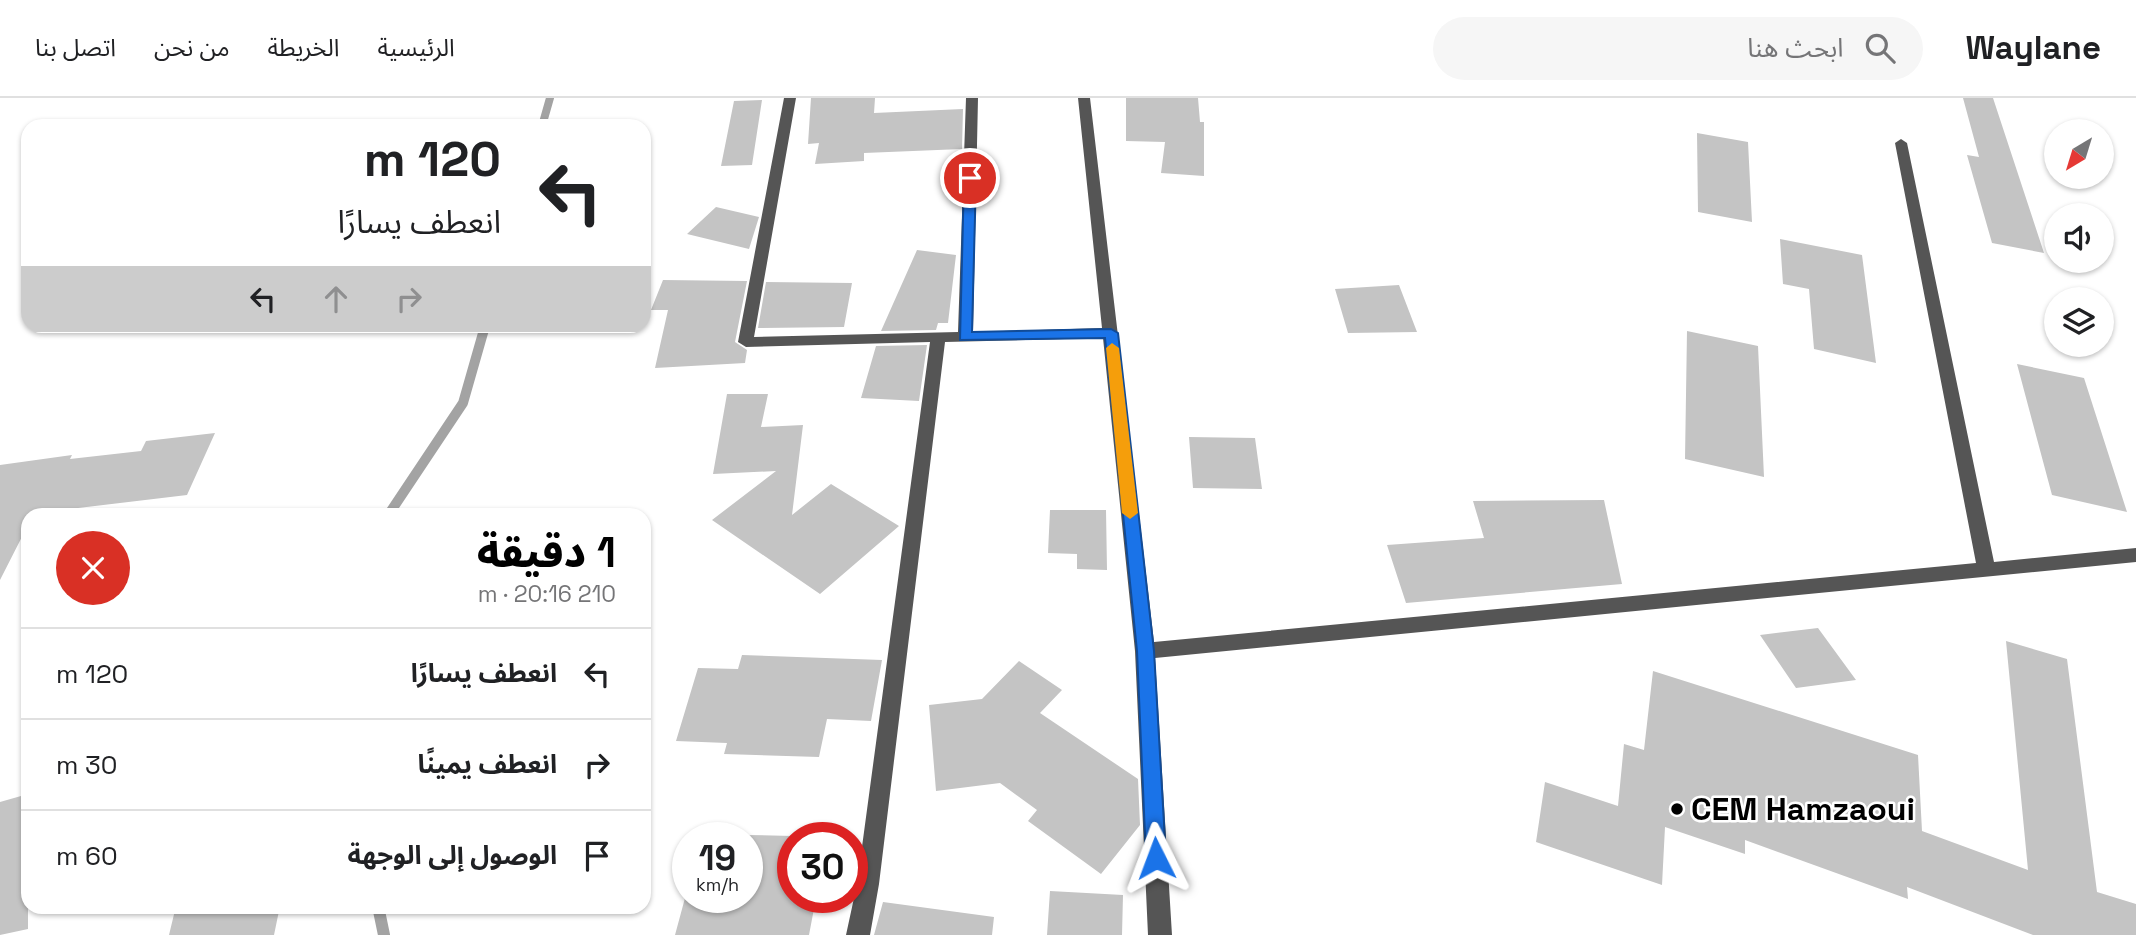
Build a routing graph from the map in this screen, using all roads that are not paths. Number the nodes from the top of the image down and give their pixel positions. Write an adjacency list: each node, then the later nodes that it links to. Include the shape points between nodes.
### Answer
1 (790, 98): 7 (street, via 747,342)
2 (972, 98): 6 (street)
3 (1084, 98): 5 (street)
4 (1901, 143): 9 (street)
5 (1111, 333): 6 (street); 10 (street)
6 (965, 337): 7 (street)
7 (938, 339): 11 (street)
8 (2136, 555): 9 (street)
9 (1986, 568): 10 (street)
10 (1145, 651): 12 (street)
11 (858, 935)
12 (1160, 935)

